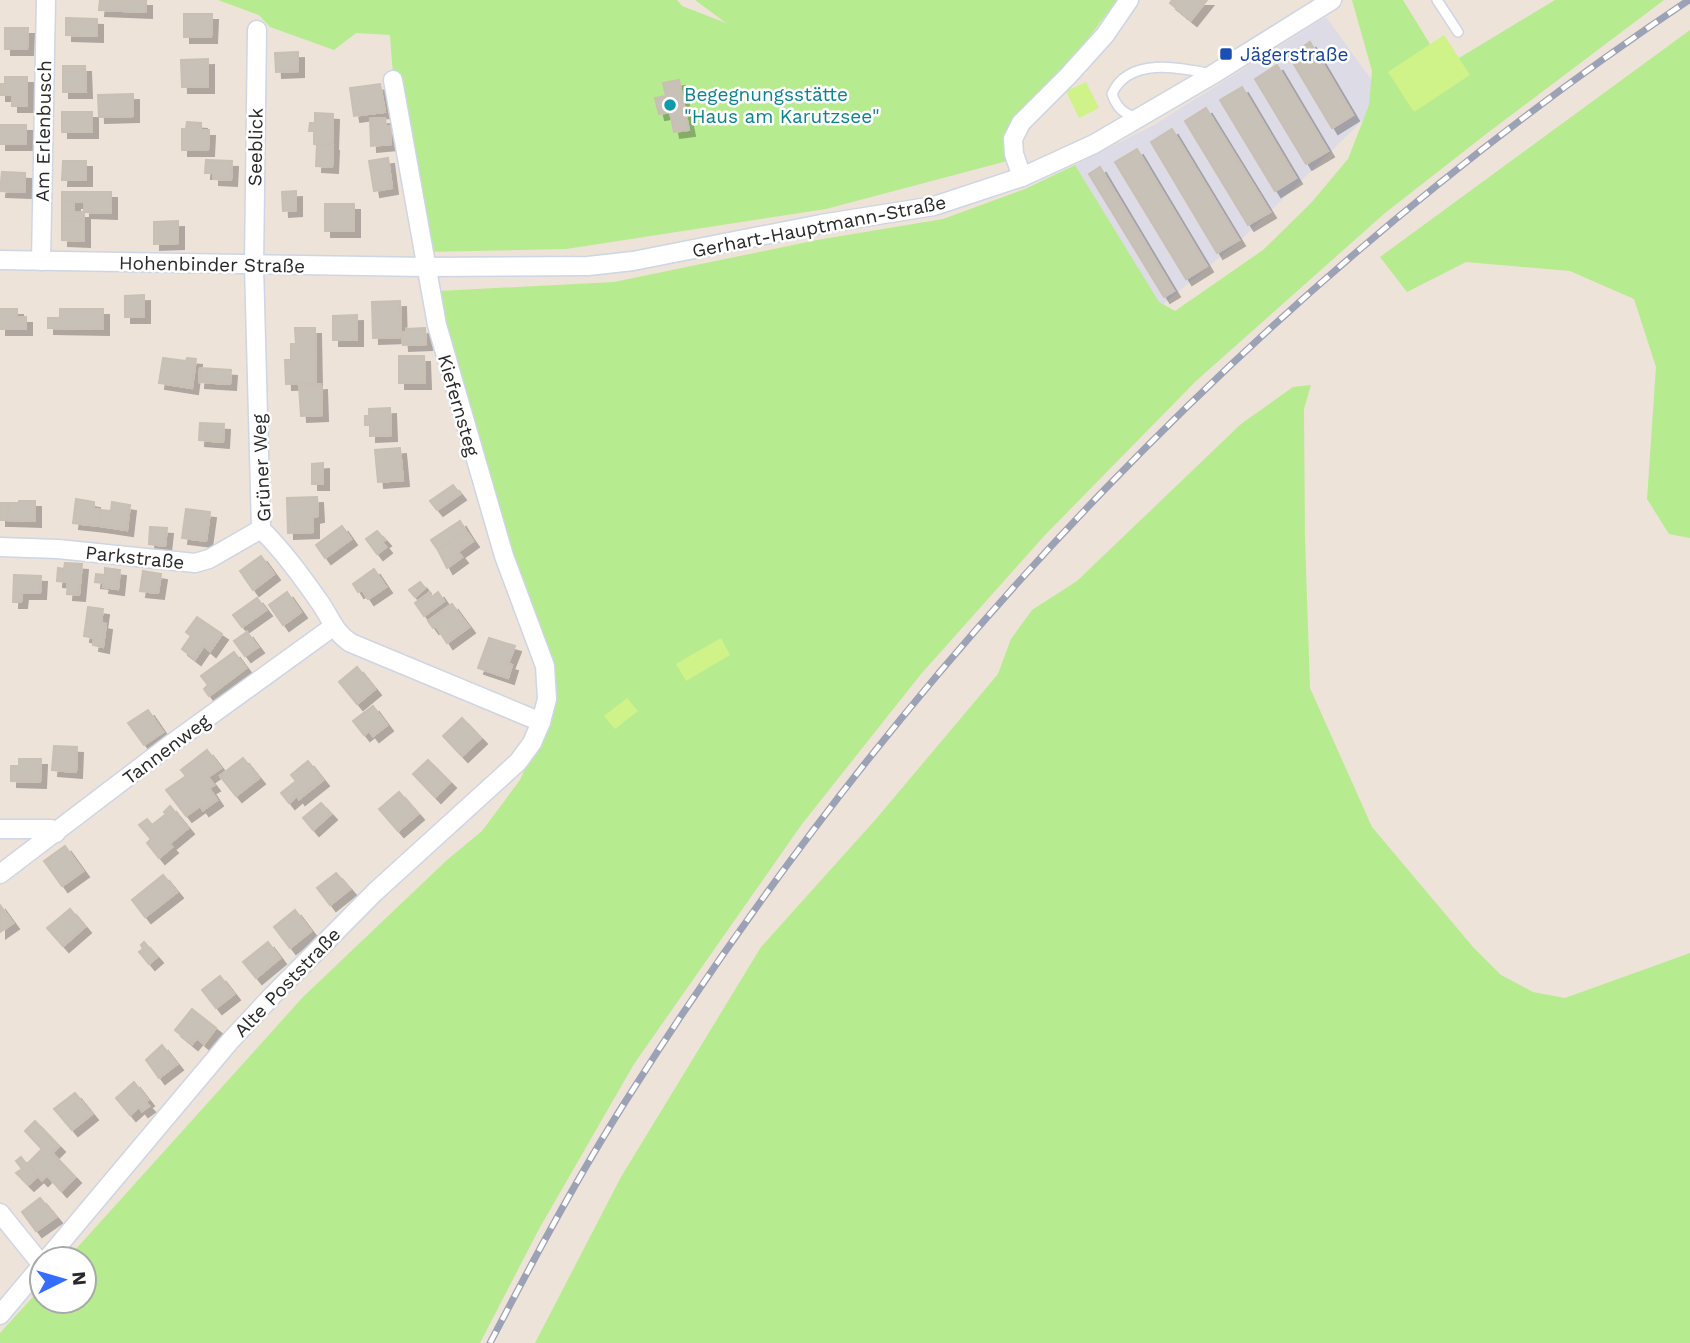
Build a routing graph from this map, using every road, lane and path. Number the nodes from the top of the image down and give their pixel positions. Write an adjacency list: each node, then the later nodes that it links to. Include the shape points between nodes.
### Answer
1 (46, 0): 12 (street, Am Erlenbusch)
2 (1129, 0): 10 (street, via 1105,35 1021,123 1013,139)
3 (1332, 0): 7 (street, Gerhart-Hauptmann-Straße)
4 (1437, 0): 6 (lane)
5 (257, 30): 13 (street, Seeblick)
6 (1458, 32)
7 (1212, 75): 9 (street, Gerhart-Hauptmann-Straße); 9 (lane, via 1168,68 1128,73 1112,94 1116,107)
8 (393, 80): 14 (street, Kiefernsteg)
9 (1138, 118): 10 (street, Gerhart-Hauptmann-Straße)
10 (1022, 177): 14 (street, Gerhart-Hauptmann-Straße, via 934,206 821,223 633,261 553,267)
11 (0, 260): 12 (street, Hohenbinder Straße)
12 (41, 261): 13 (street, Hohenbinder Straße)
13 (254, 265): 14 (street, Hohenbinder Straße); 15 (street, Grüner Weg)
14 (425, 267): 18 (street, Kiefernsteg, via 437,325 503,556 545,666 547,699)
15 (261, 529): 16 (street, Parkstraße, via 195,563); 17 (street, Grüner Weg, via 286,554)
16 (0, 547)
17 (334, 626): 18 (street, Grüner Weg, via 351,643); 20 (street, Tannenweg)
18 (541, 722): 23 (street, Alte Poststraße, via 518,762 357,910 231,1040)
19 (0, 829): 20 (street, via 51,829)
20 (56, 833): 21 (street, Tannenweg)
21 (0, 874)
22 (0, 1213): 24 (street)
23 (59, 1245)
24 (28, 1248)
25 (28, 1282): 26 (street)
26 (0, 1315)

